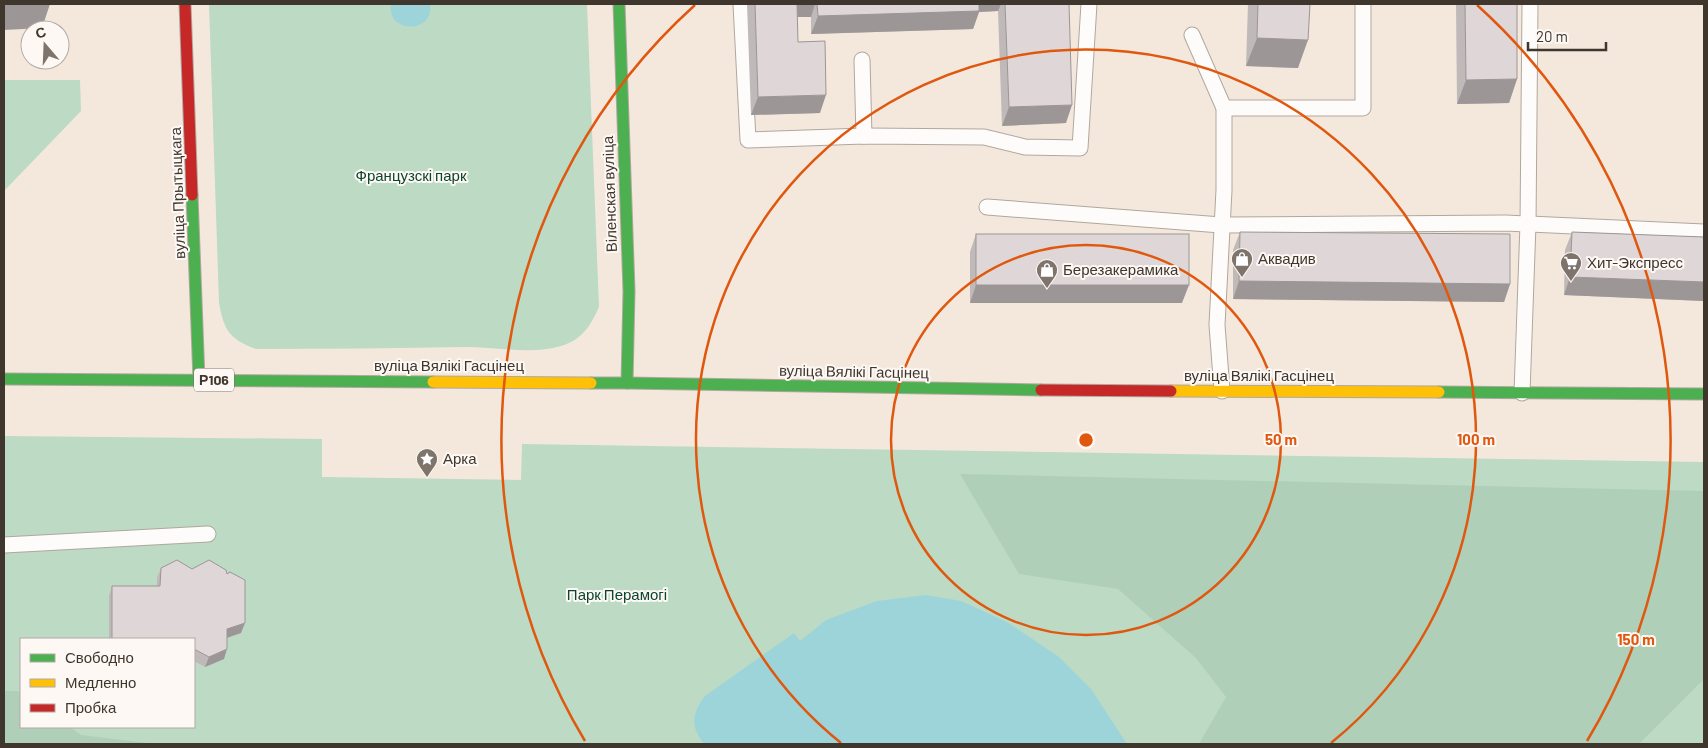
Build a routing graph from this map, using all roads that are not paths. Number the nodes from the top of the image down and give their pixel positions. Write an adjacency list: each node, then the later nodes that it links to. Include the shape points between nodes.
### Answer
1 (185, 4): 16 (main road, вуліца Прытыцкага)
2 (619, 4): 17 (main road, Віленская вуліца, via 628,281)
3 (741, 4): 10 (lane, via 748,140)
4 (1089, 4): 10 (lane, via 1080,148 1025,147 984,137)
5 (1363, 4): 9 (lane, via 1363,108)
6 (1530, 4): 12 (lane)
7 (1192, 35): 9 (lane)
8 (862, 60): 10 (lane)
9 (1224, 108): 13 (lane)
10 (864, 136)
11 (987, 207): 13 (lane)
12 (1528, 224): 13 (lane); 14 (lane); 19 (lane)
13 (1221, 225): 18 (lane, via 1217,325)
14 (1704, 232)
15 (4, 379): 16 (main road, вуліца Вялікі Гасцінец / Р106)
16 (199, 380): 17 (main road, вуліца Вялікі Гасцінец / Р106)
17 (627, 382): 18 (main road, вуліца Вялікі Гасцінец / Р106)
18 (1222, 391): 19 (main road, вуліца Вялікі Гасцінец / Р106)
19 (1522, 393): 20 (main road, вуліца Вялікі Гасцінец / Р106)
20 (1704, 394)
21 (208, 534): 22 (lane)
22 (4, 545)

